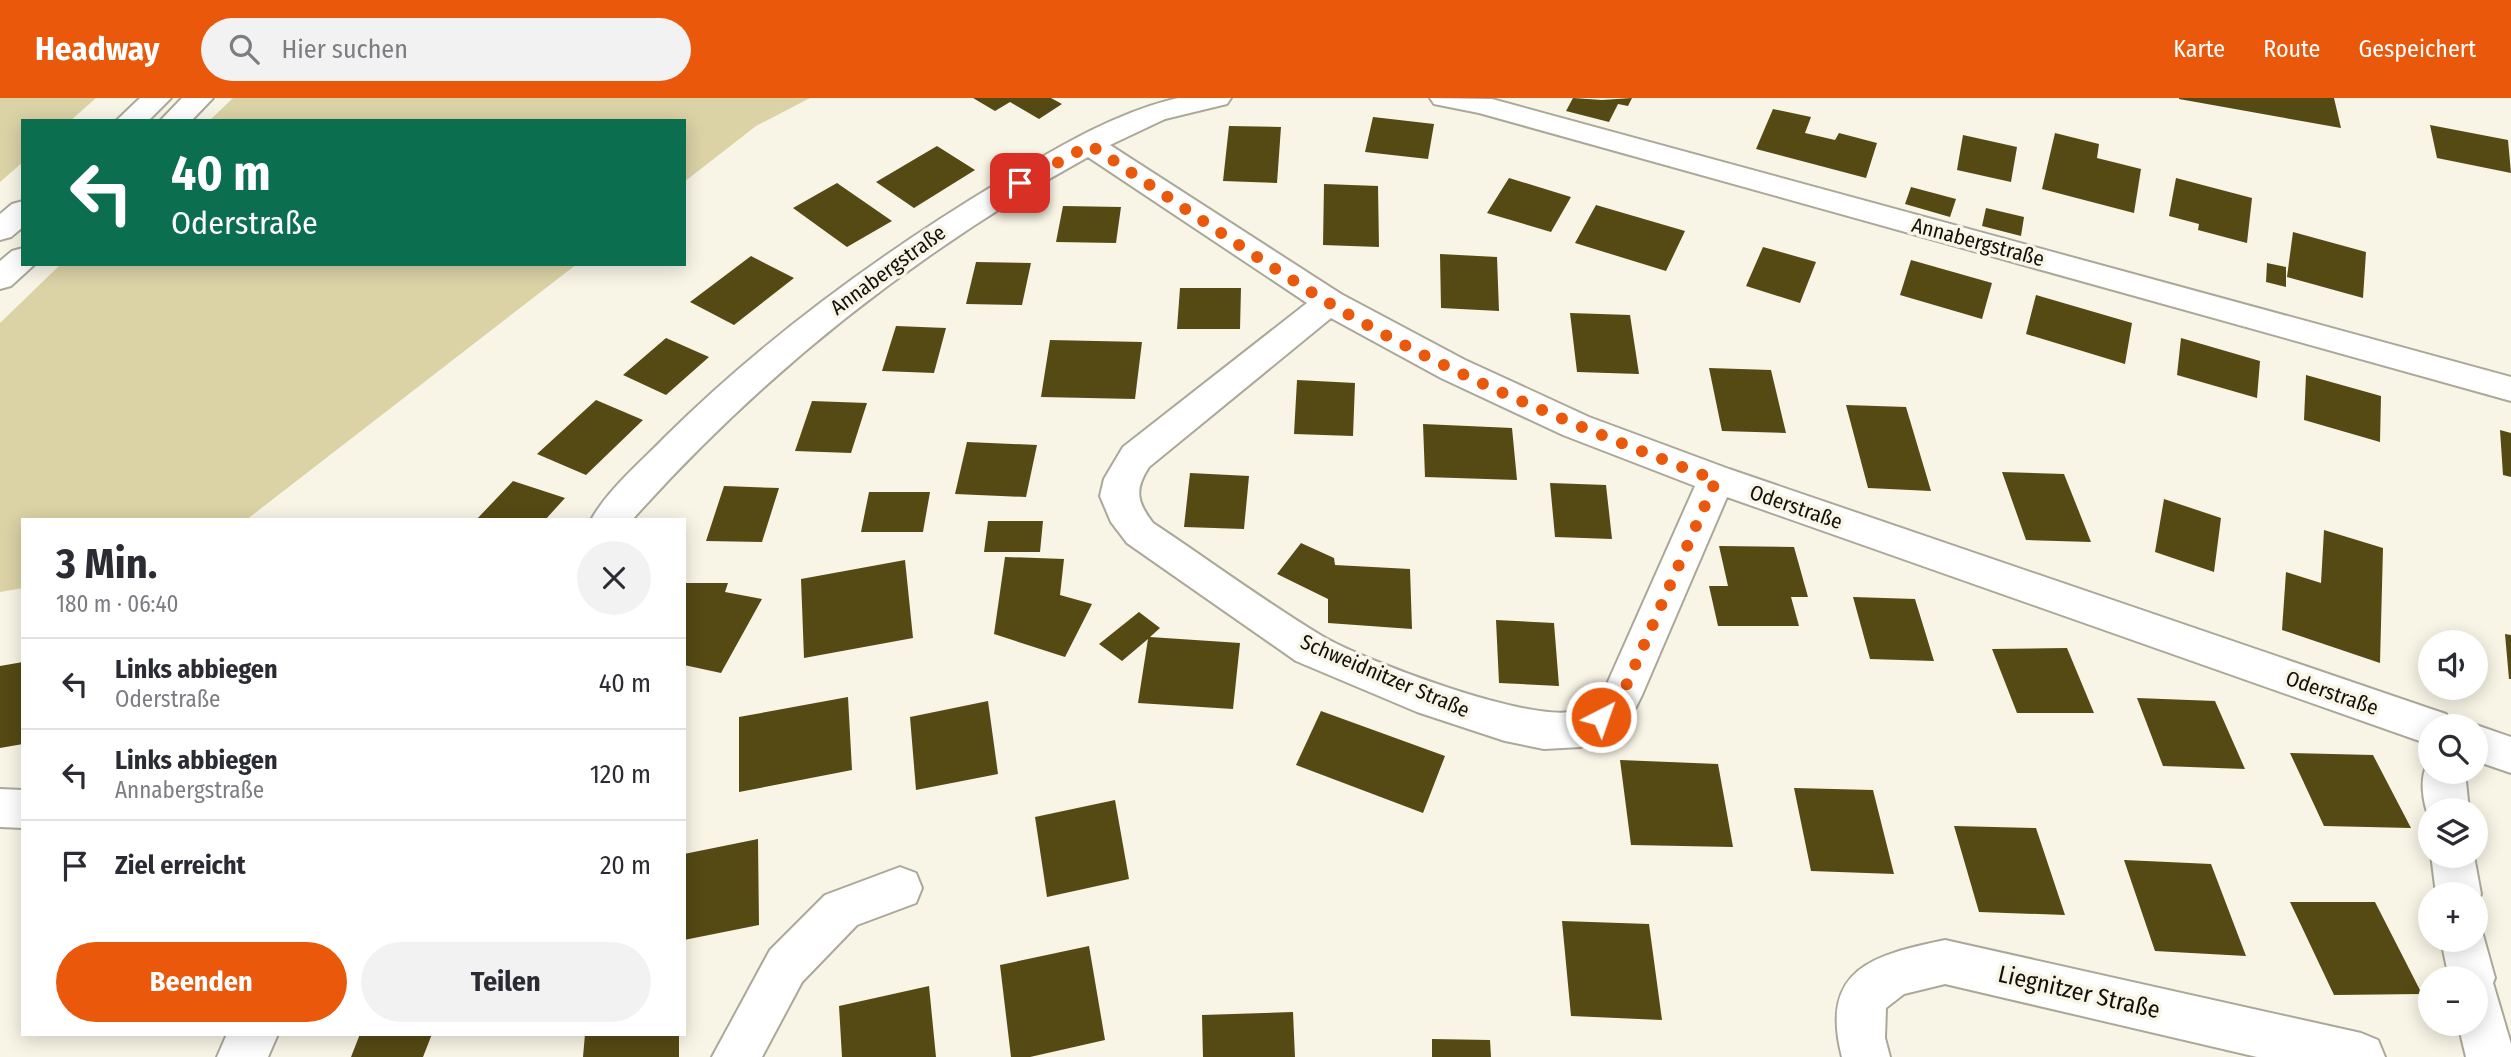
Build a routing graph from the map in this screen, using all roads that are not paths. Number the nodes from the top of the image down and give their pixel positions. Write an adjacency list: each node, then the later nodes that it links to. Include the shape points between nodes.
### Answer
1 (157, 98): 5 (main road)
2 (200, 98): 6 (main road)
3 (1217, 98): 7 (main road, Annabergstraße, via 1156,113)
4 (1444, 98): 13 (main road, Annabergstraße)
5 (132, 119)
6 (176, 119)
7 (1090, 145): 12 (main road, Oderstraße); 15 (main road, Annabergstraße, via 956,220 886,269 759,369 646,478)
8 (21, 213): 9 (main road)
9 (0, 230)
10 (21, 260): 11 (main road)
11 (0, 278)
12 (1329, 302): 14 (main road, Oderstraße, via 1453,369 1576,426); 14 (main road, Schweidnitzer Straße, via 1136,457 1119,481 1120,509 1140,533 1310,649 1432,700 1505,723 1544,731 1581,729 1601,717 1622,695)
13 (2511, 389)
14 (1716, 480): 16 (main road, Oderstraße)
15 (612, 518)
16 (2418, 723)
17 (2488, 747): 18 (main road)
18 (2511, 755)
19 (0, 808): 20 (main road)
20 (21, 810)
21 (900, 888): 25 (main road, via 841,910 786,966)
22 (253, 1036): 24 (main road)
23 (2485, 1036): 28 (main road)
24 (241, 1057)
25 (736, 1057)
26 (1866, 1057): 27 (main road, Liegnitzer Straße, via 1861,1038 1863,997 1892,974 1945,962)
27 (2361, 1057)
28 (2490, 1057)

